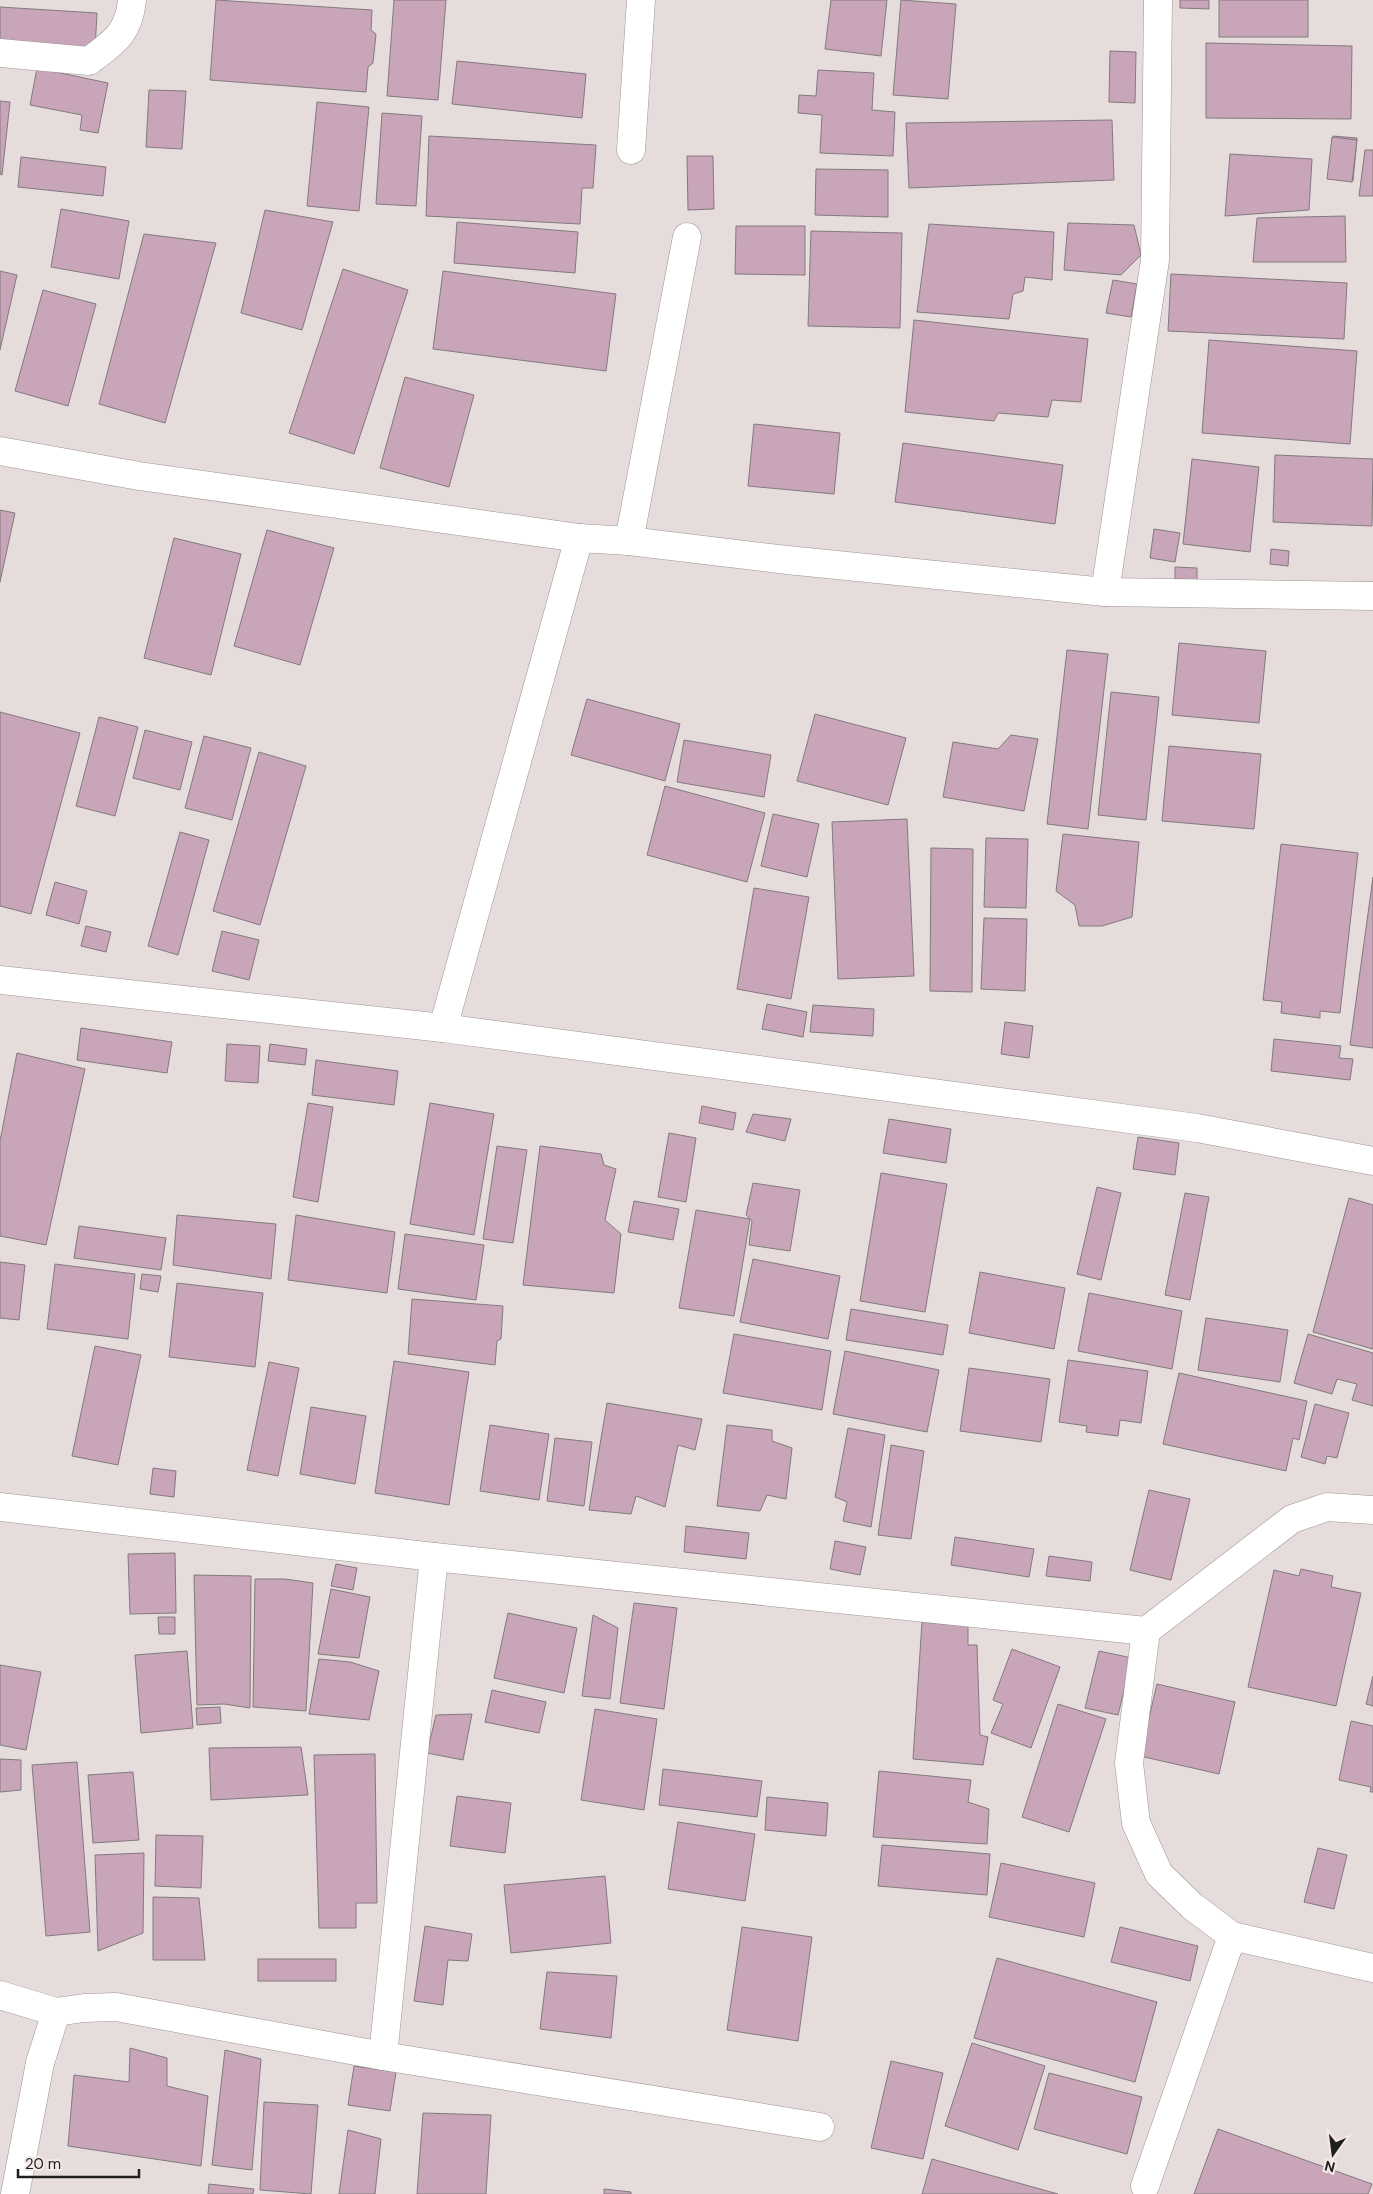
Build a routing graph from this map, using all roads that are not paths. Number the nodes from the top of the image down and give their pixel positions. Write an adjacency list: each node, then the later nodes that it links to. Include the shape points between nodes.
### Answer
1 (132, 0): 4 (street, via 130,18 116,41 89,61)
2 (640, 0): 5 (street)
3 (1158, 0): 10 (street, via 1155,260)
4 (0, 53)
5 (631, 150)
6 (687, 237): 9 (street)
7 (0, 451): 8 (street, via 140,476)
8 (579, 538): 9 (street); 13 (street)
9 (629, 541): 10 (street)
10 (1105, 592): 11 (street)
11 (1373, 596)
12 (0, 980): 13 (street)
13 (443, 1028): 14 (street, via 1197,1128)
14 (1373, 1161)
15 (0, 1507): 17 (street)
16 (1373, 1510): 18 (street, via 1327,1507 1292,1519)
17 (434, 1557): 18 (street); 23 (street)
18 (1146, 1631): 19 (street, via 1129,1763 1136,1824 1159,1874 1192,1906)
19 (1232, 1936): 20 (street); 25 (street)
20 (1373, 1968)
21 (0, 1995): 22 (street)
22 (56, 2012): 23 (street, via 116,2007); 26 (street, via 40,2063)
23 (383, 2056): 24 (street)
24 (820, 2127)
25 (1145, 2186)
26 (15, 2194)

